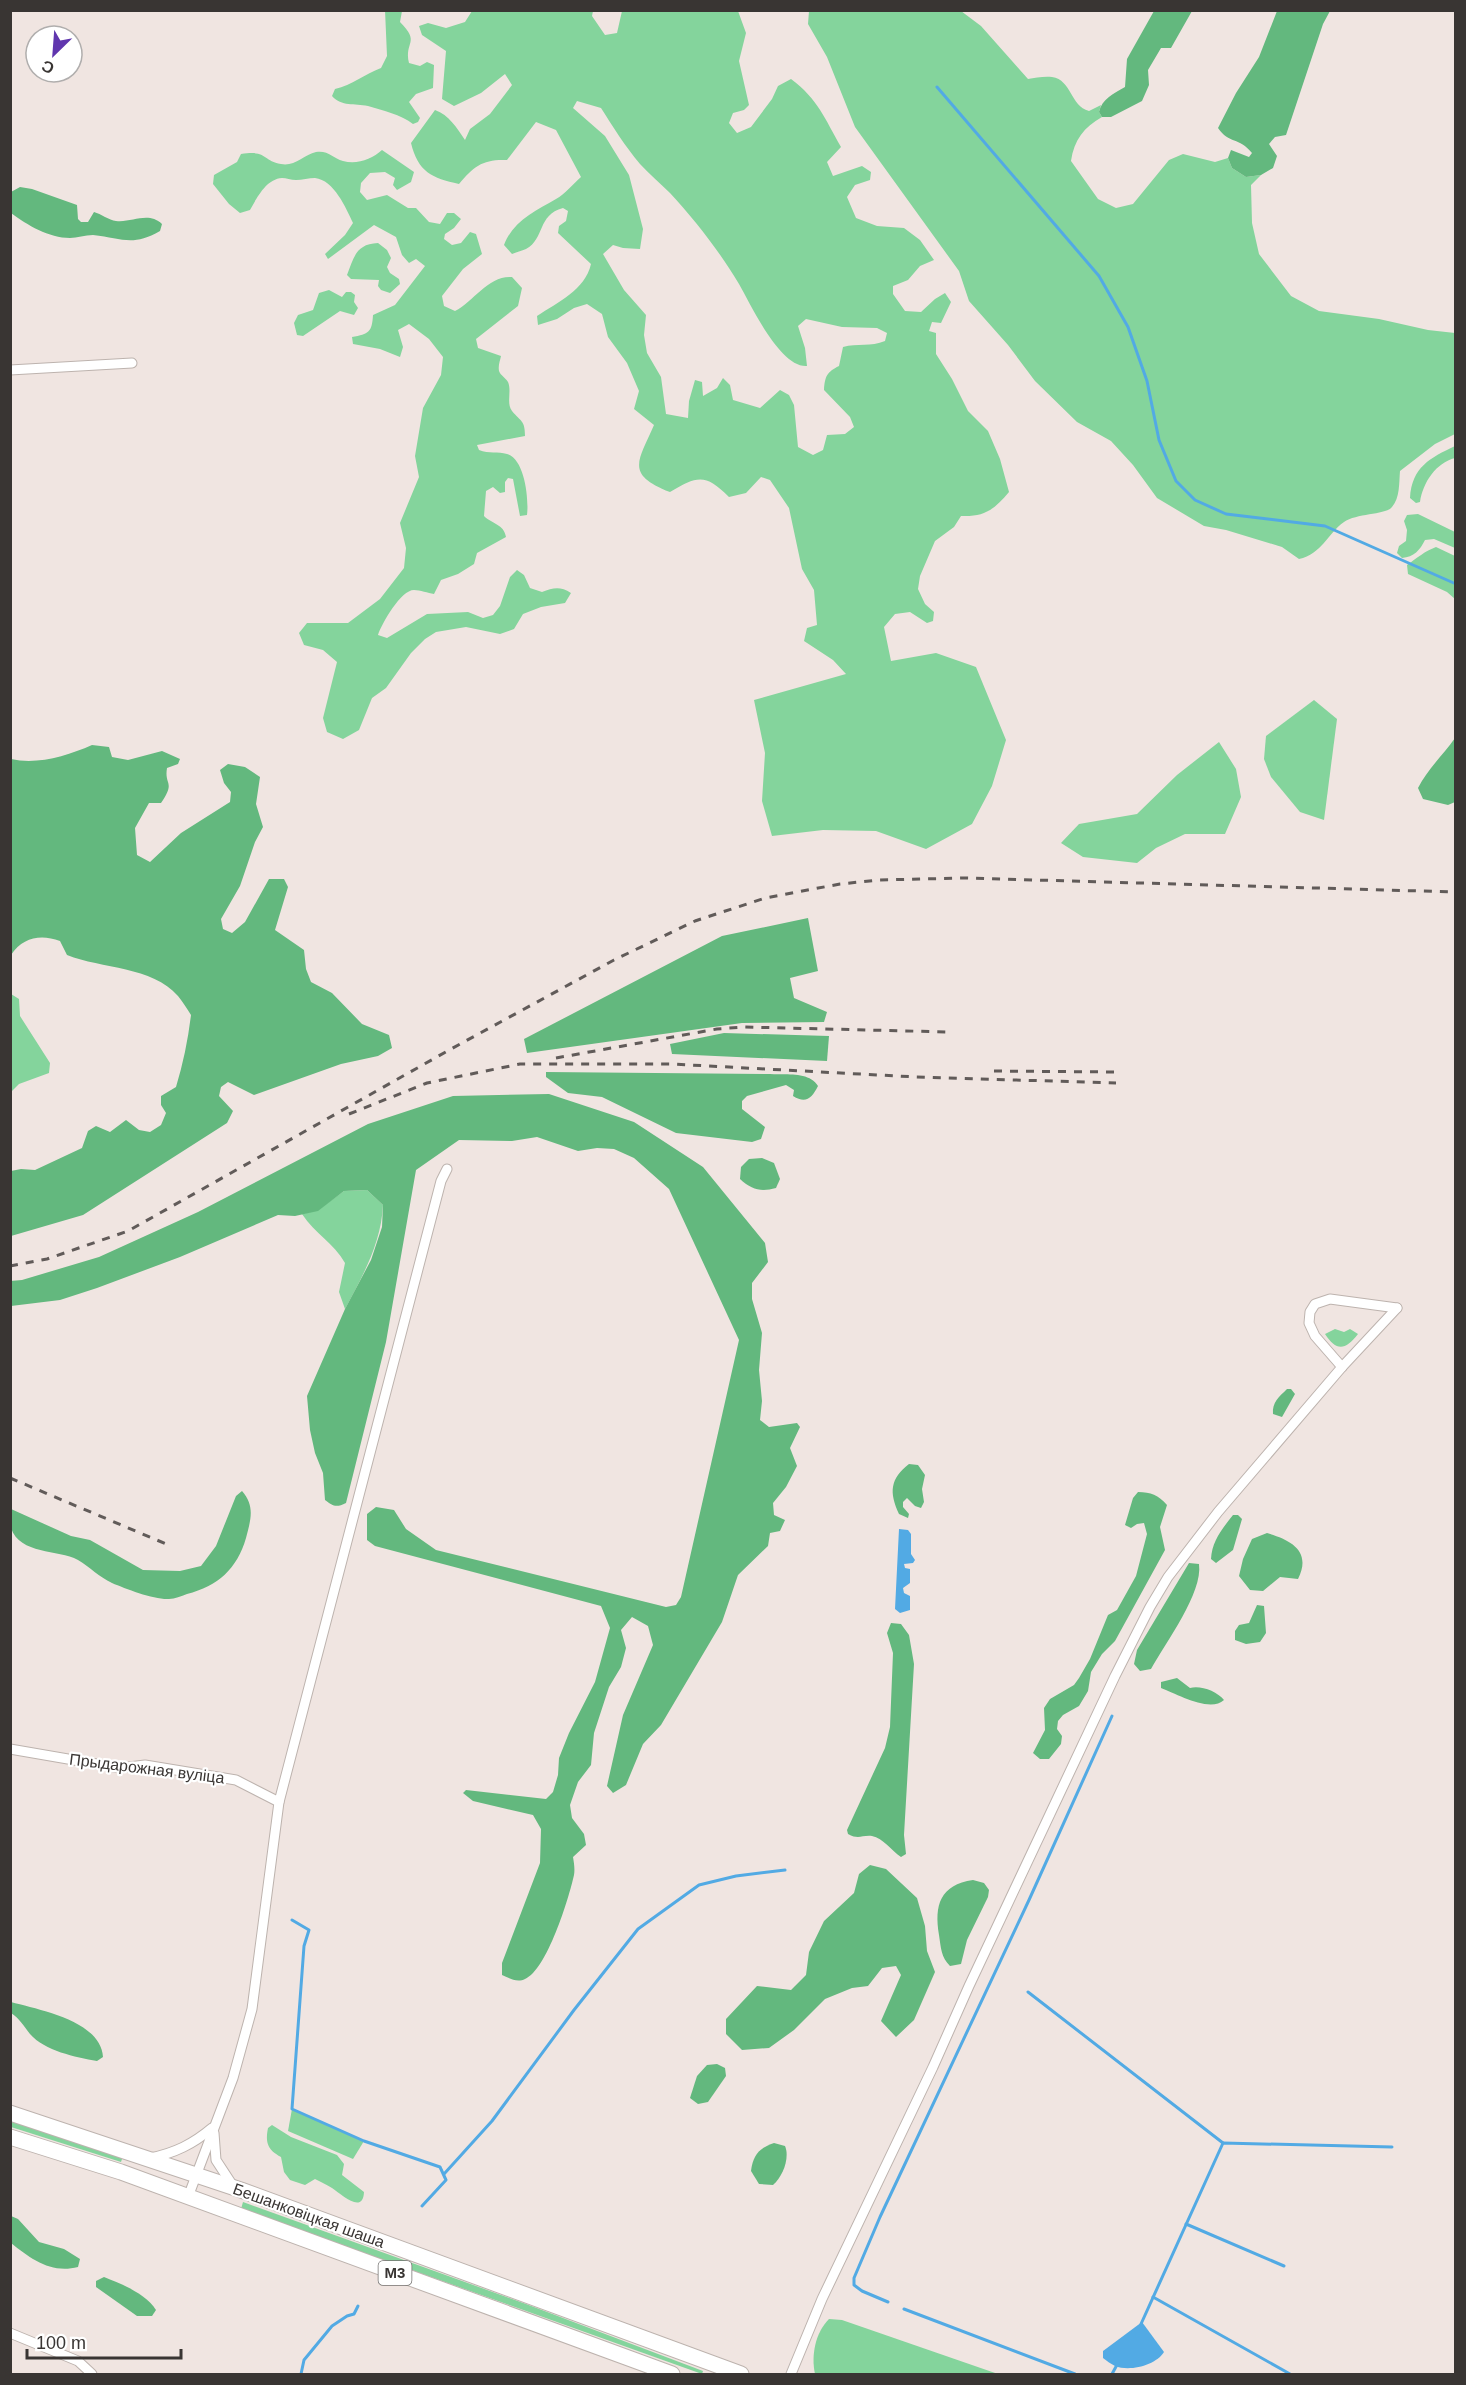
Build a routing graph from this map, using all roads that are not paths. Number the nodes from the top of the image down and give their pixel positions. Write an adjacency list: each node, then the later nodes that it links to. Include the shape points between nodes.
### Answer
1 (132, 363): 2 (street)
2 (10, 370)
3 (447, 1169): 6 (street)
4 (1342, 1367): 4 (street, via 1358,1350 1397,1308 1330,1299 1314,1305 1309,1323); 18 (street, via 1212,1519 1150,1607 822,2299)
5 (10, 1749): 6 (street, Прыдарожная вуліца, via 120,1768 145,1765 236,1780)
6 (279, 1802): 8 (street, via 252,2009 233,2078)
7 (10, 2113): 10 (main road, Бешанковіцкая шаша / М3)
8 (214, 2126): 10 (street, via 195,2143); 11 (street); 12 (street, via 216,2160)
9 (10, 2137): 13 (main road, Бешанковіцкая шаша / М3)
10 (148, 2158): 11 (main road, Бешанковіцкая шаша / М3)
11 (197, 2174): 12 (main road, Бешанковіцкая шаша / М3); 13 (street)
12 (234, 2188): 17 (main road, Бешанковіцкая шаша / М3)
13 (188, 2197): 16 (main road, Бешанковіцкая шаша / М3)
14 (10, 2333): 15 (street, via 78,2361)
15 (92, 2374)
16 (672, 2374)
17 (741, 2374)
18 (791, 2374)

